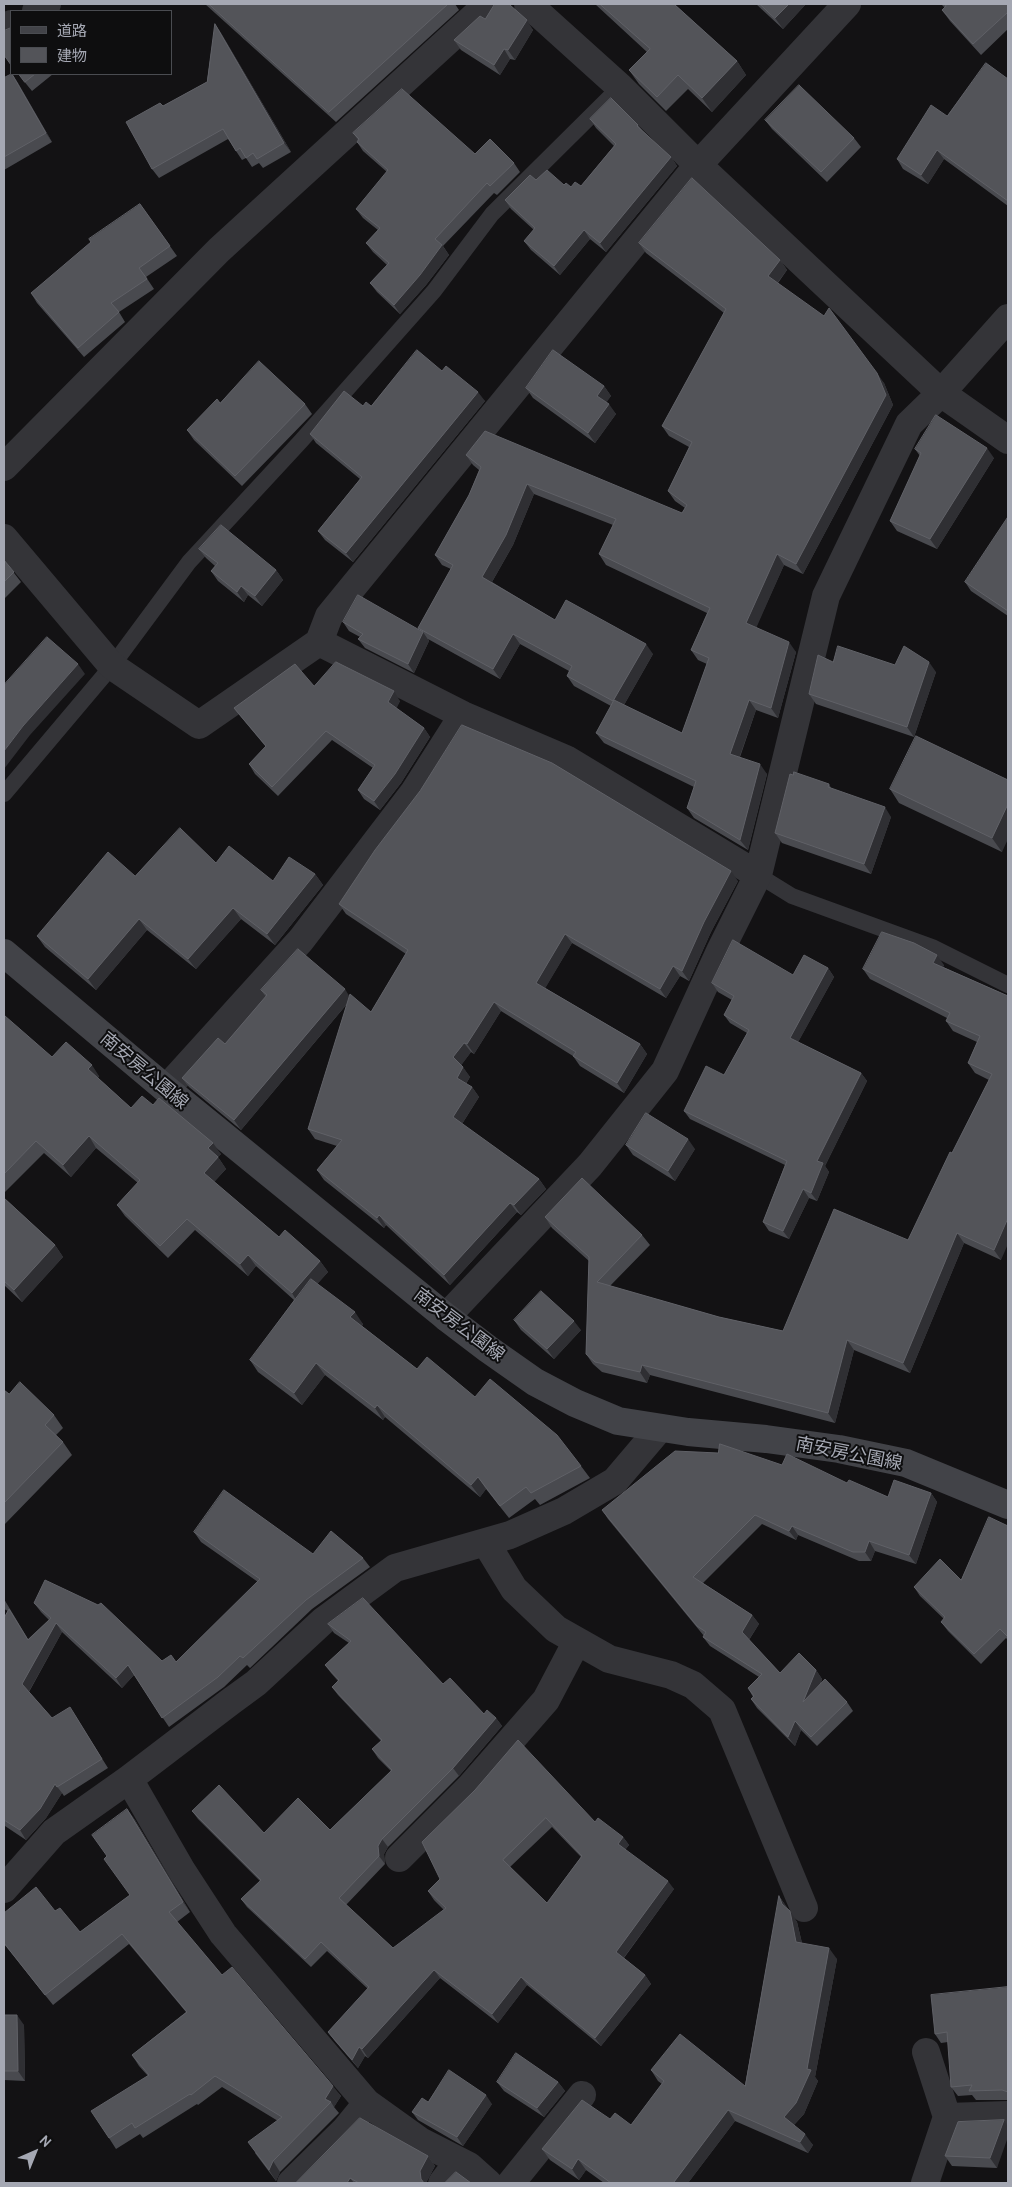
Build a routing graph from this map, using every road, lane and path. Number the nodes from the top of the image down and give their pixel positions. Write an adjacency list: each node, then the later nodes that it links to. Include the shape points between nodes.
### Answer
1 (488, 4): 9 (street, via 219,250)
2 (528, 4): 4 (street)
3 (848, 4): 5 (street)
4 (620, 87): 5 (street); 12 (lane, via 492,214 434,291 190,562)
5 (698, 165): 7 (street); 11 (street, via 329,616)
6 (1008, 318): 7 (street)
7 (942, 393): 8 (street); 15 (street, via 909,424 826,596)
8 (1008, 440)
9 (4, 467)
10 (4, 538): 12 (street)
11 (319, 642): 12 (street, via 199,725); 13 (street)
12 (112, 666): 14 (lane)
13 (463, 715): 15 (street, via 566,759); 18 (street, via 414,792 301,940)
14 (4, 794)
15 (758, 875): 17 (lane, via 792,896 932,947); 19 (street, via 665,1071 590,1165)
16 (4, 953): 18 (main road, 南安房公園線)
17 (1008, 985)
18 (166, 1089): 19 (main road, 南安房公園線)
19 (446, 1317): 20 (main road, 南安房公園線, via 528,1376 575,1403 618,1421)
20 (660, 1428): 21 (main road, 南安房公園線, via 839,1449 906,1463); 22 (street, via 615,1482 564,1511)
21 (1008, 1505)
22 (486, 1542): 23 (street, via 514,1589 556,1629); 24 (street, via 395,1568 323,1621 256,1683)
23 (576, 1641): 25 (street, via 546,1700 470,1787); 27 (street, via 609,1659 671,1675 693,1685 722,1710)
24 (128, 1779): 26 (street, via 54,1832); 30 (street, via 223,1934)
25 (399, 1858)
26 (4, 1888)
27 (804, 1908)
28 (926, 2052): 32 (street)
29 (582, 2095): 37 (street)
30 (367, 2103): 33 (street, via 420,2141); 34 (street, via 345,2130)
31 (1008, 2115): 32 (street)
32 (947, 2117): 38 (street)
33 (458, 2161): 35 (street); 36 (street)
34 (291, 2183)
35 (442, 2183)
36 (488, 2183)
37 (511, 2183)
38 (925, 2183)

